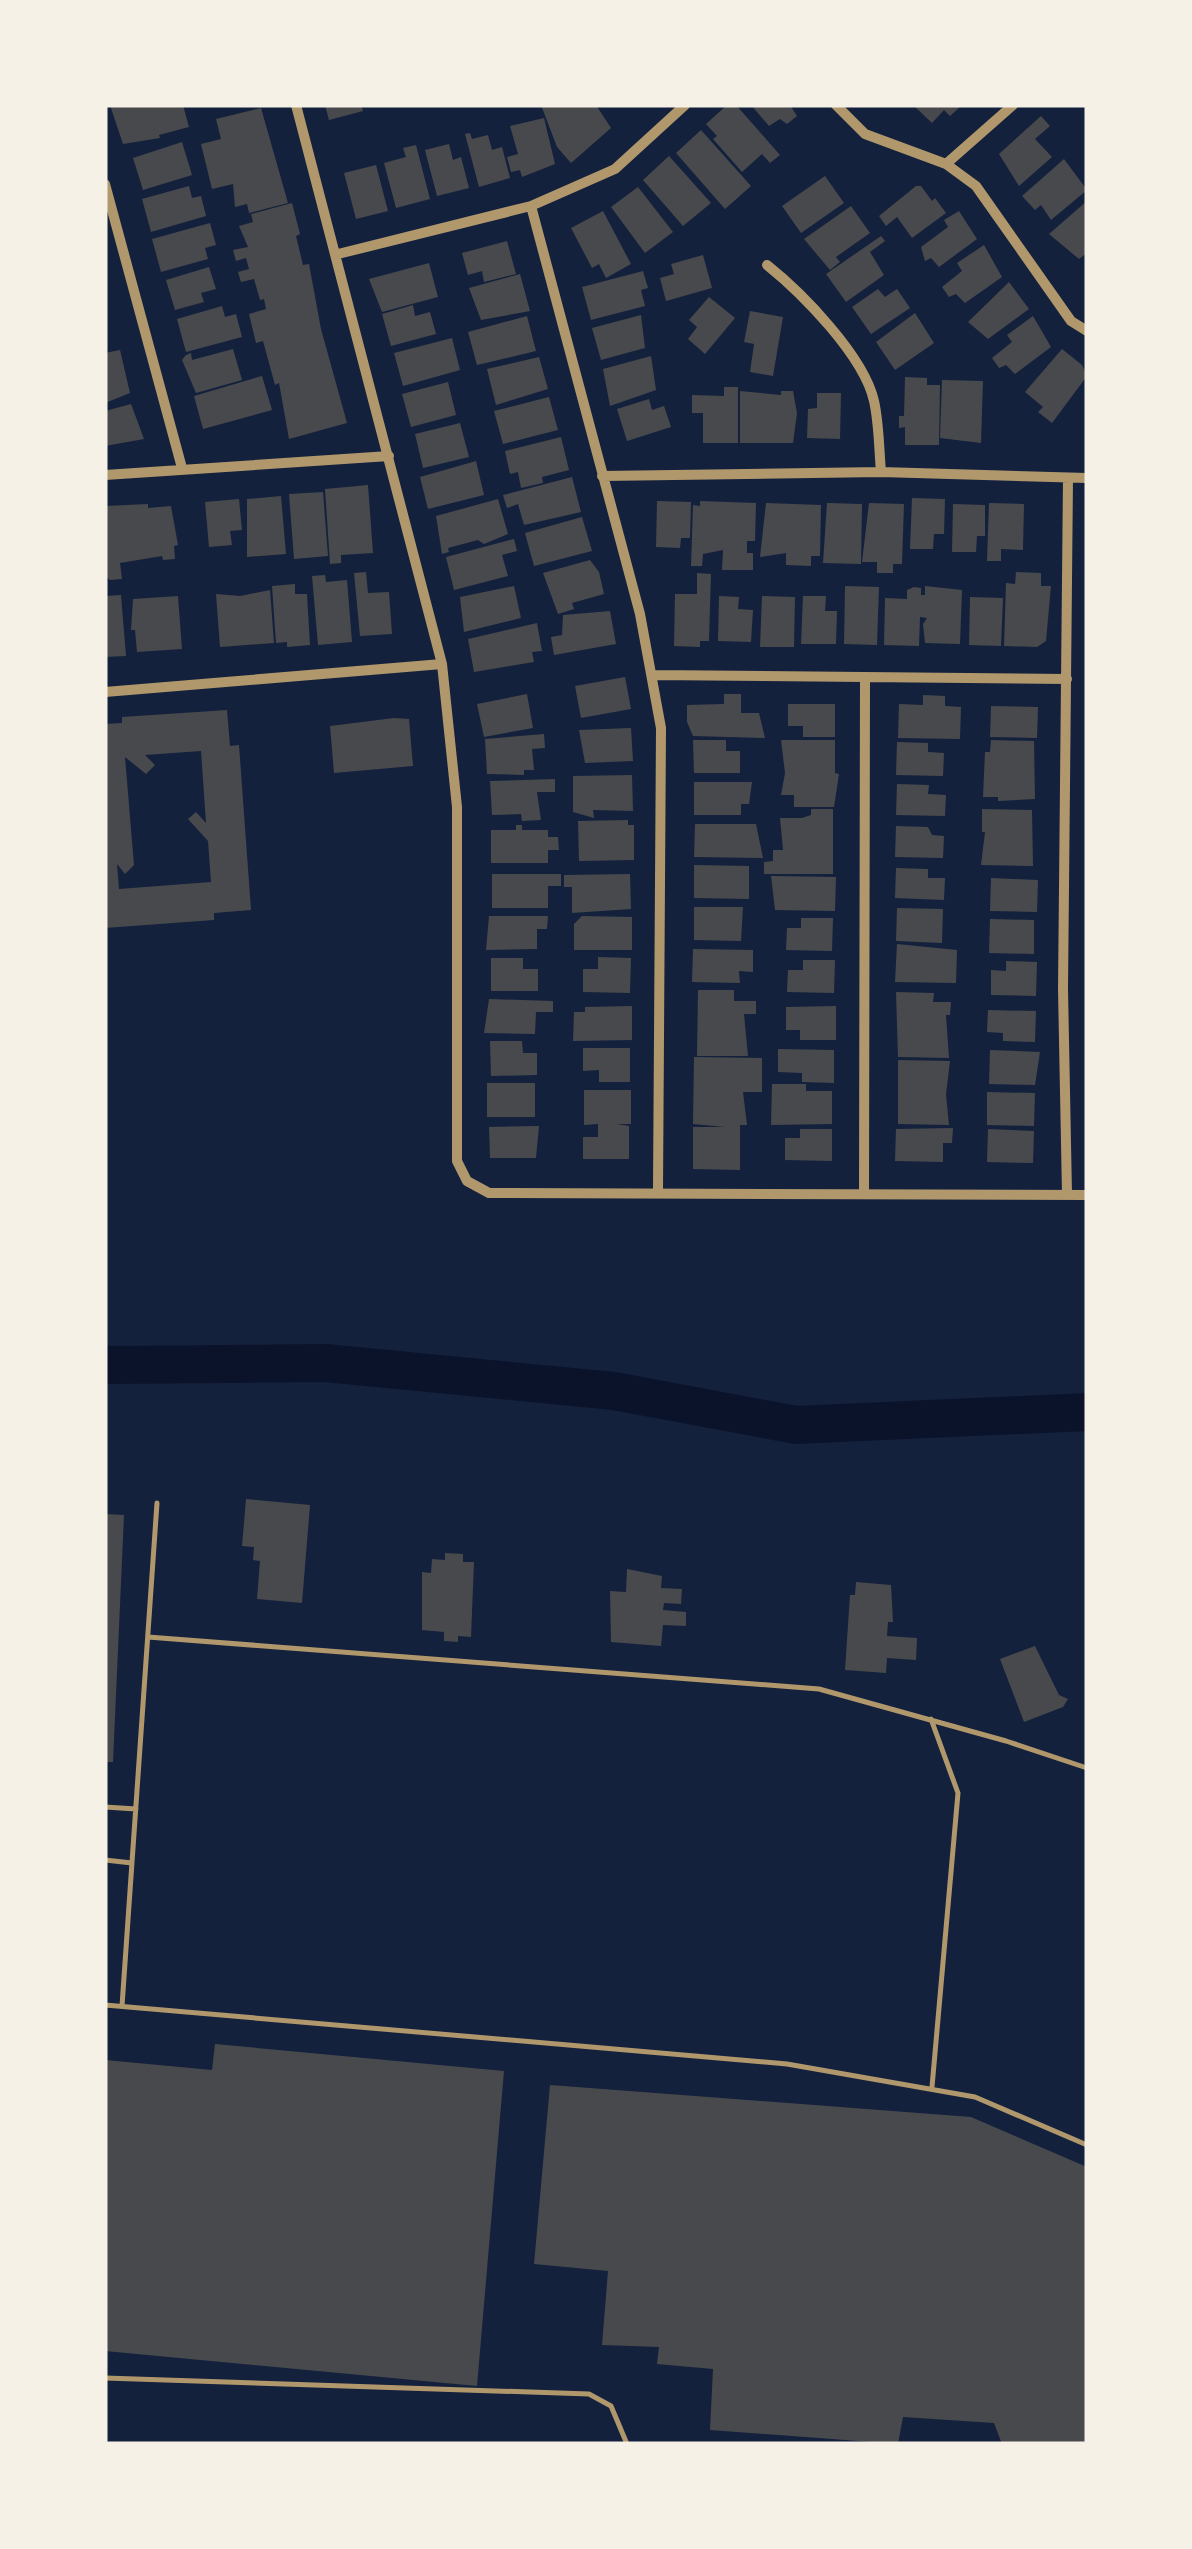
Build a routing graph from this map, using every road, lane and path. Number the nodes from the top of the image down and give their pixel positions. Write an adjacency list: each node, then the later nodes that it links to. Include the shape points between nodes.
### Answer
1 (296, 105): 8 (street)
2 (685, 105): 7 (street, via 615,168)
3 (836, 105): 5 (street, via 866,134)
4 (1012, 105): 5 (street)
5 (946, 164): 10 (street, via 976,186 1071,322)
6 (105, 184): 12 (street)
7 (531, 206): 8 (street); 15 (street)
8 (338, 254): 11 (street)
9 (766, 266): 13 (street, via 802,292 866,378)
10 (1087, 332)
11 (389, 456): 12 (street); 18 (street)
12 (182, 468): 14 (street)
13 (881, 472): 15 (street); 16 (street)
14 (105, 475)
15 (602, 476): 19 (street)
16 (1068, 478): 17 (street); 21 (street)
17 (1087, 478)
18 (442, 664): 22 (street); 23 (street, via 457,807 457,1161 467,1181 490,1193)
19 (653, 675): 20 (street); 23 (street, via 661,728)
20 (866, 678): 21 (street); 24 (street)
21 (1067, 679): 25 (street)
22 (105, 692)
23 (658, 1190): 24 (street)
24 (864, 1193): 25 (street)
25 (1067, 1194): 26 (street)
26 (1087, 1195)
27 (157, 1503): 28 (lane)
28 (148, 1637): 29 (lane, via 819,1690); 32 (lane)
29 (931, 1719): 30 (lane); 37 (lane, via 958,1793)
30 (1087, 1768)
31 (105, 1808): 32 (lane)
32 (136, 1810): 34 (lane)
33 (105, 1860): 34 (lane)
34 (132, 1863): 36 (lane)
35 (105, 2005): 36 (lane)
36 (122, 2006): 37 (lane, via 786,2064)
37 (932, 2087): 38 (lane, via 975,2097)
38 (1087, 2145)
39 (105, 2378): 40 (lane, via 589,2394 612,2406)
40 (627, 2444)

